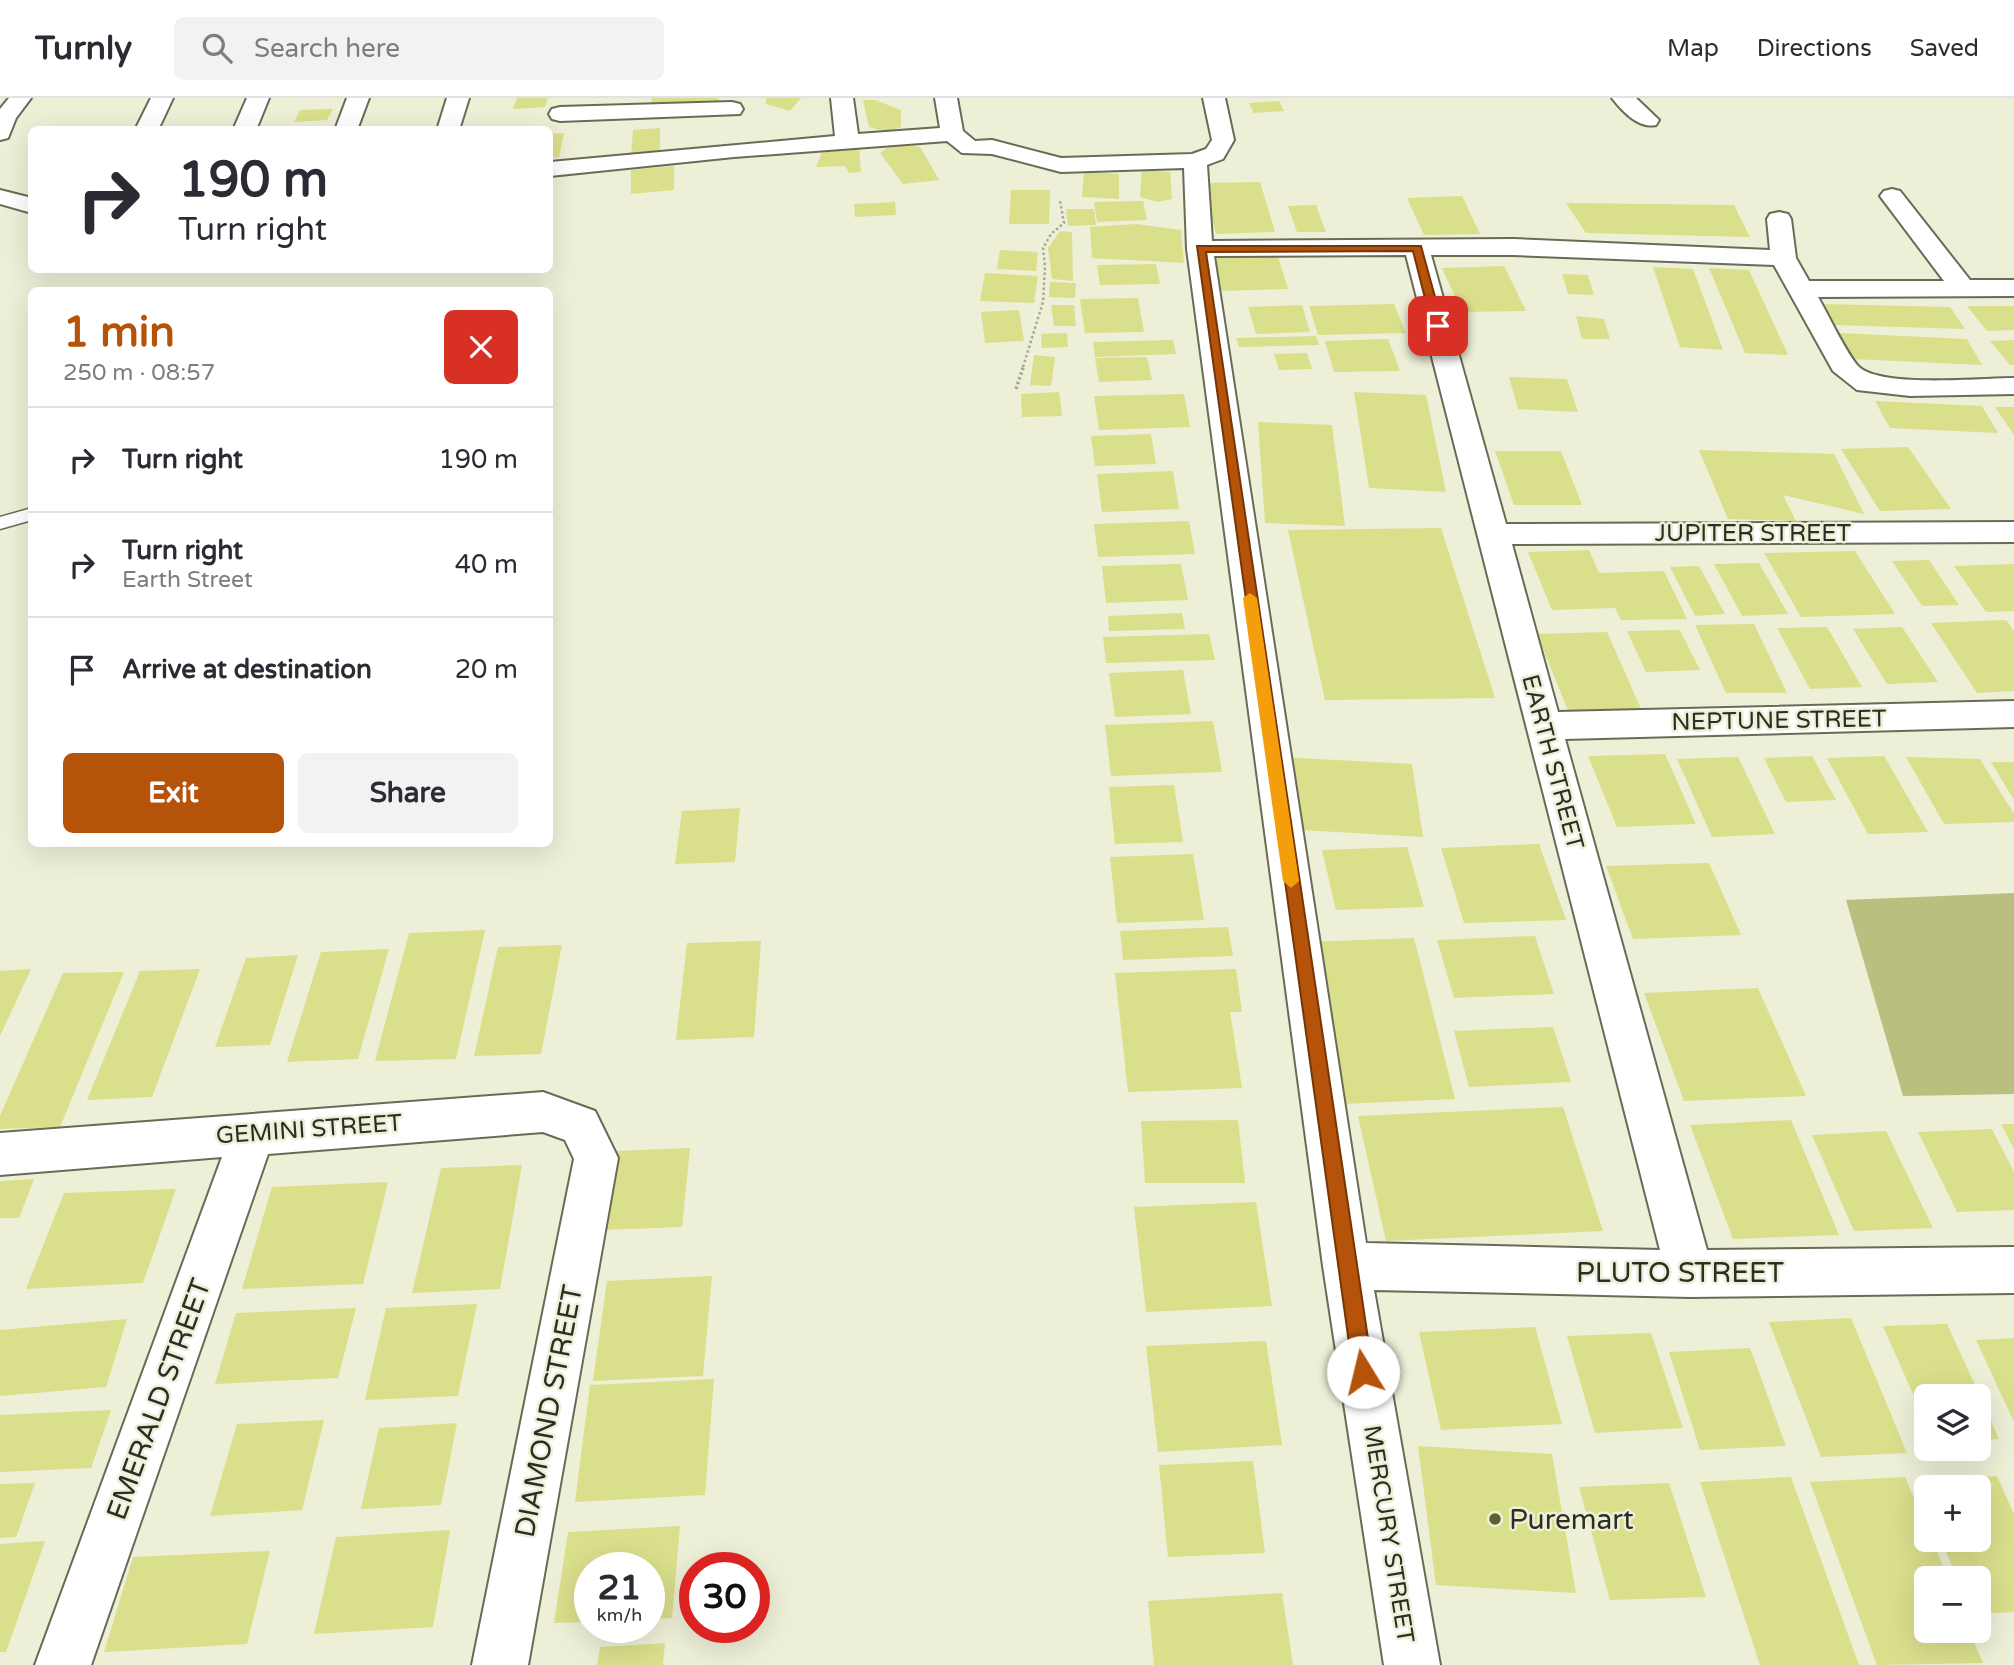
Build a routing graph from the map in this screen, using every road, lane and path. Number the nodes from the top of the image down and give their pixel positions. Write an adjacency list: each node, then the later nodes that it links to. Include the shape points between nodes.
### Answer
1 (20, 98): 17 (street)
2 (162, 98): 13 (street)
3 (258, 98): 14 (street)
4 (358, 98): 15 (street)
5 (458, 98): 16 (street)
6 (842, 98): 19 (street)
7 (946, 98): 18 (street)
8 (1214, 98): 23 (street, via 1223,139)
9 (1623, 98): 12 (street)
10 (733, 104): 11 (street); 20 (street)
11 (560, 114)
12 (1648, 120)
13 (148, 126)
14 (246, 126)
15 (348, 126)
16 (449, 126)
17 (0, 132)
18 (952, 134): 19 (street); 21 (street, via 970,148 992,147)
19 (848, 141): 20 (street)
20 (734, 150): 22 (street)
21 (1060, 165): 23 (street); 35 (path, via 1064,223 1043,248 1046,265 1041,309)
22 (553, 169)
23 (1196, 178): 29 (street, MERCURY STREET)
24 (1892, 196): 31 (street)
25 (0, 197): 26 (street)
26 (28, 205)
27 (1779, 219): 30 (street)
28 (1417, 248): 29 (street); 30 (street, via 1514,247); 39 (street, EARTH STREET)
29 (1200, 249): 45 (street, MERCURY STREET)
30 (1783, 258): 33 (street)
31 (1962, 288): 32 (street); 33 (street)
32 (2014, 288)
33 (1800, 289): 34 (street, via 1847,371 1867,384)
34 (2014, 386)
35 (1016, 389)
36 (28, 515): 37 (lane)
37 (0, 523)
38 (2014, 532): 39 (street, JUPITER STREET)
39 (1493, 534): 41 (street, EARTH STREET)
40 (2014, 715): 41 (street, NEPTUNE STREET)
41 (1544, 726): 47 (street, EARTH STREET)
42 (253, 1133): 43 (street, GEMINI STREET); 44 (street, GEMINI STREET, via 543,1112 580,1125); 48 (street, EMERALD STREET)
43 (0, 1154)
44 (596, 1157): 49 (street, DIAMOND STREET)
45 (1346, 1266): 47 (street, PLUTO STREET); 50 (street, MERCURY STREET)
46 (2014, 1270): 47 (street, PLUTO STREET)
47 (1690, 1275)
48 (63, 1665)
49 (500, 1665)
50 (1412, 1665)

